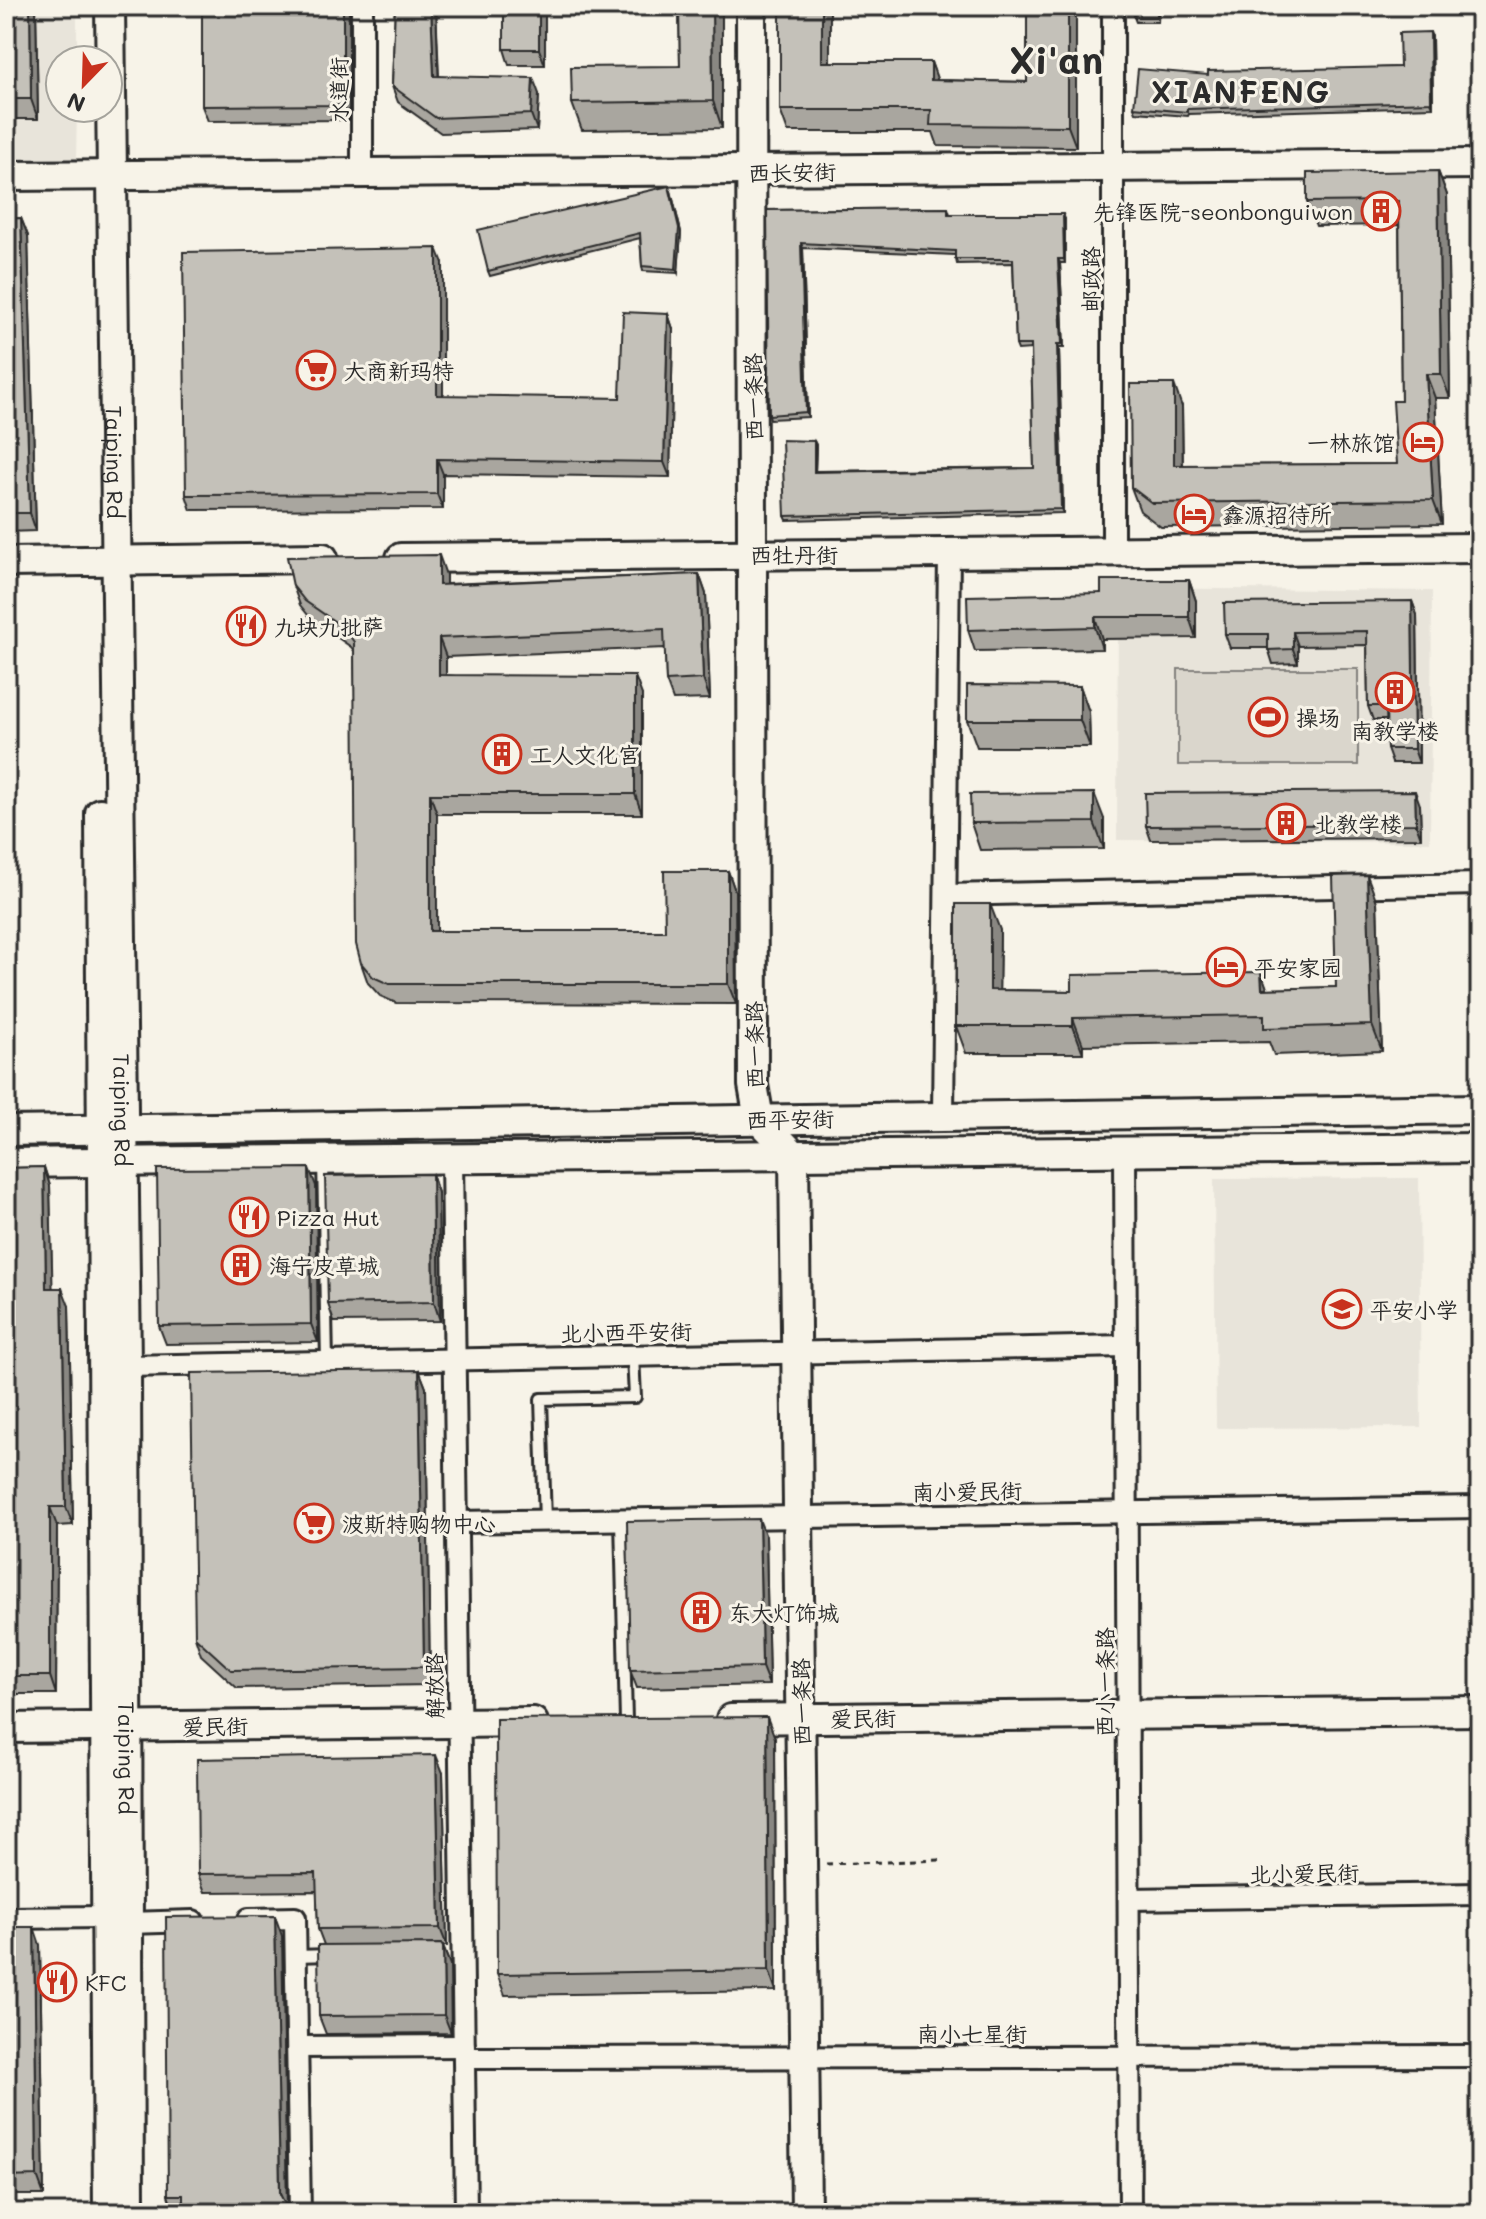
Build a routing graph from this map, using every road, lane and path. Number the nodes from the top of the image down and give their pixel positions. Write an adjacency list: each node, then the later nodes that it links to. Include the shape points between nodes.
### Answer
1 (92, 6): 6 (main road)
2 (110, 6): 12 (main road, Taiping Rd)
3 (362, 6): 10 (street, 水道街)
4 (751, 6): 11 (main road, 西一条路)
5 (1113, 6): 9 (street, 邮政路)
6 (93, 44)
7 (96, 124): 12 (main road, Taiping Rd)
8 (1480, 164): 9 (main road, 西长安街)
9 (1114, 168): 11 (main road, 西长安街); 15 (street, 邮政路)
10 (362, 173): 11 (main road, 西长安街); 12 (main road, 西长安街)
11 (751, 173): 17 (main road, 西一条路)
12 (104, 174): 13 (main road, 西长安街); 18 (main road, Taiping Rd)
13 (6, 176)
14 (1480, 548): 15 (main road, 西牡丹街)
15 (1113, 552): 16 (main road, 西牡丹街)
16 (949, 553): 17 (main road, 西牡丹街); 21 (street)
17 (754, 555): 18 (main road, 西牡丹街); 24 (main road, 西一条路, via 753,1085)
18 (108, 560): 19 (main road, 西牡丹街); 25 (main road, Taiping Rd)
19 (6, 562)
20 (1480, 884): 21 (street)
21 (946, 895): 23 (street)
22 (1480, 1109): 23 (main road, 西平安街)
23 (943, 1116): 24 (main road, 西平安街)
24 (759, 1119): 25 (main road, 西平安街); 29 (main road, 西一条路)
25 (112, 1129): 26 (main road, 西平安街); 32 (main road, Taiping Rd)
26 (6, 1131)
27 (1480, 1148): 28 (main road, 西平安街)
28 (1125, 1152): 29 (main road, 西平安街); 34 (street, 西小一条路)
29 (794, 1155): 30 (main road, 西平安街); 35 (main road, 西一条路)
30 (452, 1158): 31 (main road, 西平安街); 37 (street, 解放路)
31 (323, 1159): 32 (main road, 西平安街); 38 (lane)
32 (112, 1161): 33 (main road, 西平安街); 39 (main road, Taiping Rd); 56 (main road, Taiping Rd)
33 (6, 1163)
34 (1126, 1346): 35 (street, 北小西平安街); 41 (street, 西小一条路)
35 (798, 1353): 36 (street, 北小西平安街); 42 (main road, 西一条路)
36 (633, 1356): 37 (street, 北小西平安街); 44 (lane, via 635,1397 541,1399)
37 (453, 1360): 38 (street, 北小西平安街); 45 (street, 解放路)
38 (327, 1362): 39 (street, 北小西平安街)
39 (126, 1366): 56 (main road, Taiping Rd)
40 (1480, 1507): 41 (street, 南小爱民街)
41 (1127, 1512): 42 (street, 南小爱民街); 47 (street, 西小一条路)
42 (799, 1517): 43 (street, 南小爱民街); 48 (main road, 西一条路)
43 (621, 1520): 44 (street, 南小爱民街); 50 (lane)
44 (545, 1521): 45 (street, 南小爱民街)
45 (456, 1522): 52 (street, 解放路)
46 (1480, 1711): 47 (main road, 爱民街)
47 (1128, 1715): 48 (main road, 爱民街); 60 (street, 西小一条路)
48 (801, 1718): 49 (main road, 爱民街); 58 (main road, 西一条路)
49 (706, 1720)
50 (626, 1721): 51 (main road); 54 (main road)
51 (658, 1721)
52 (459, 1722): 53 (main road, 爱民街); 56 (main road, 爱民街); 66 (street, 解放路, via 455,1954)
53 (565, 1722)
54 (596, 1722)
55 (6, 1728): 56 (main road, 爱民街)
56 (115, 1728): 62 (main road, Taiping Rd)
57 (943, 1860): 58 (path)
58 (803, 1865): 68 (main road, 西一条路)
59 (1480, 1894): 60 (street, 北小爱民街)
60 (1129, 1899): 69 (street, 西小一条路)
61 (6, 1918): 62 (street)
62 (117, 1920): 64 (street, via 295,1918); 70 (main road, Taiping Rd); 71 (main road, Taiping Rd)
63 (341, 1955): 64 (lane)
64 (296, 1956): 65 (street)
65 (298, 2047): 66 (street, 南小七星街); 72 (street)
66 (464, 2052): 68 (street, 南小七星街); 73 (street, 解放路)
67 (1480, 2056): 69 (street, 南小七星街)
68 (804, 2057): 69 (street, 南小七星街); 74 (main road, 西一条路)
69 (1130, 2057): 75 (street, 西小一条路)
70 (108, 2213)
71 (129, 2213)
72 (300, 2213)
73 (466, 2213)
74 (806, 2213)
75 (1130, 2213)

